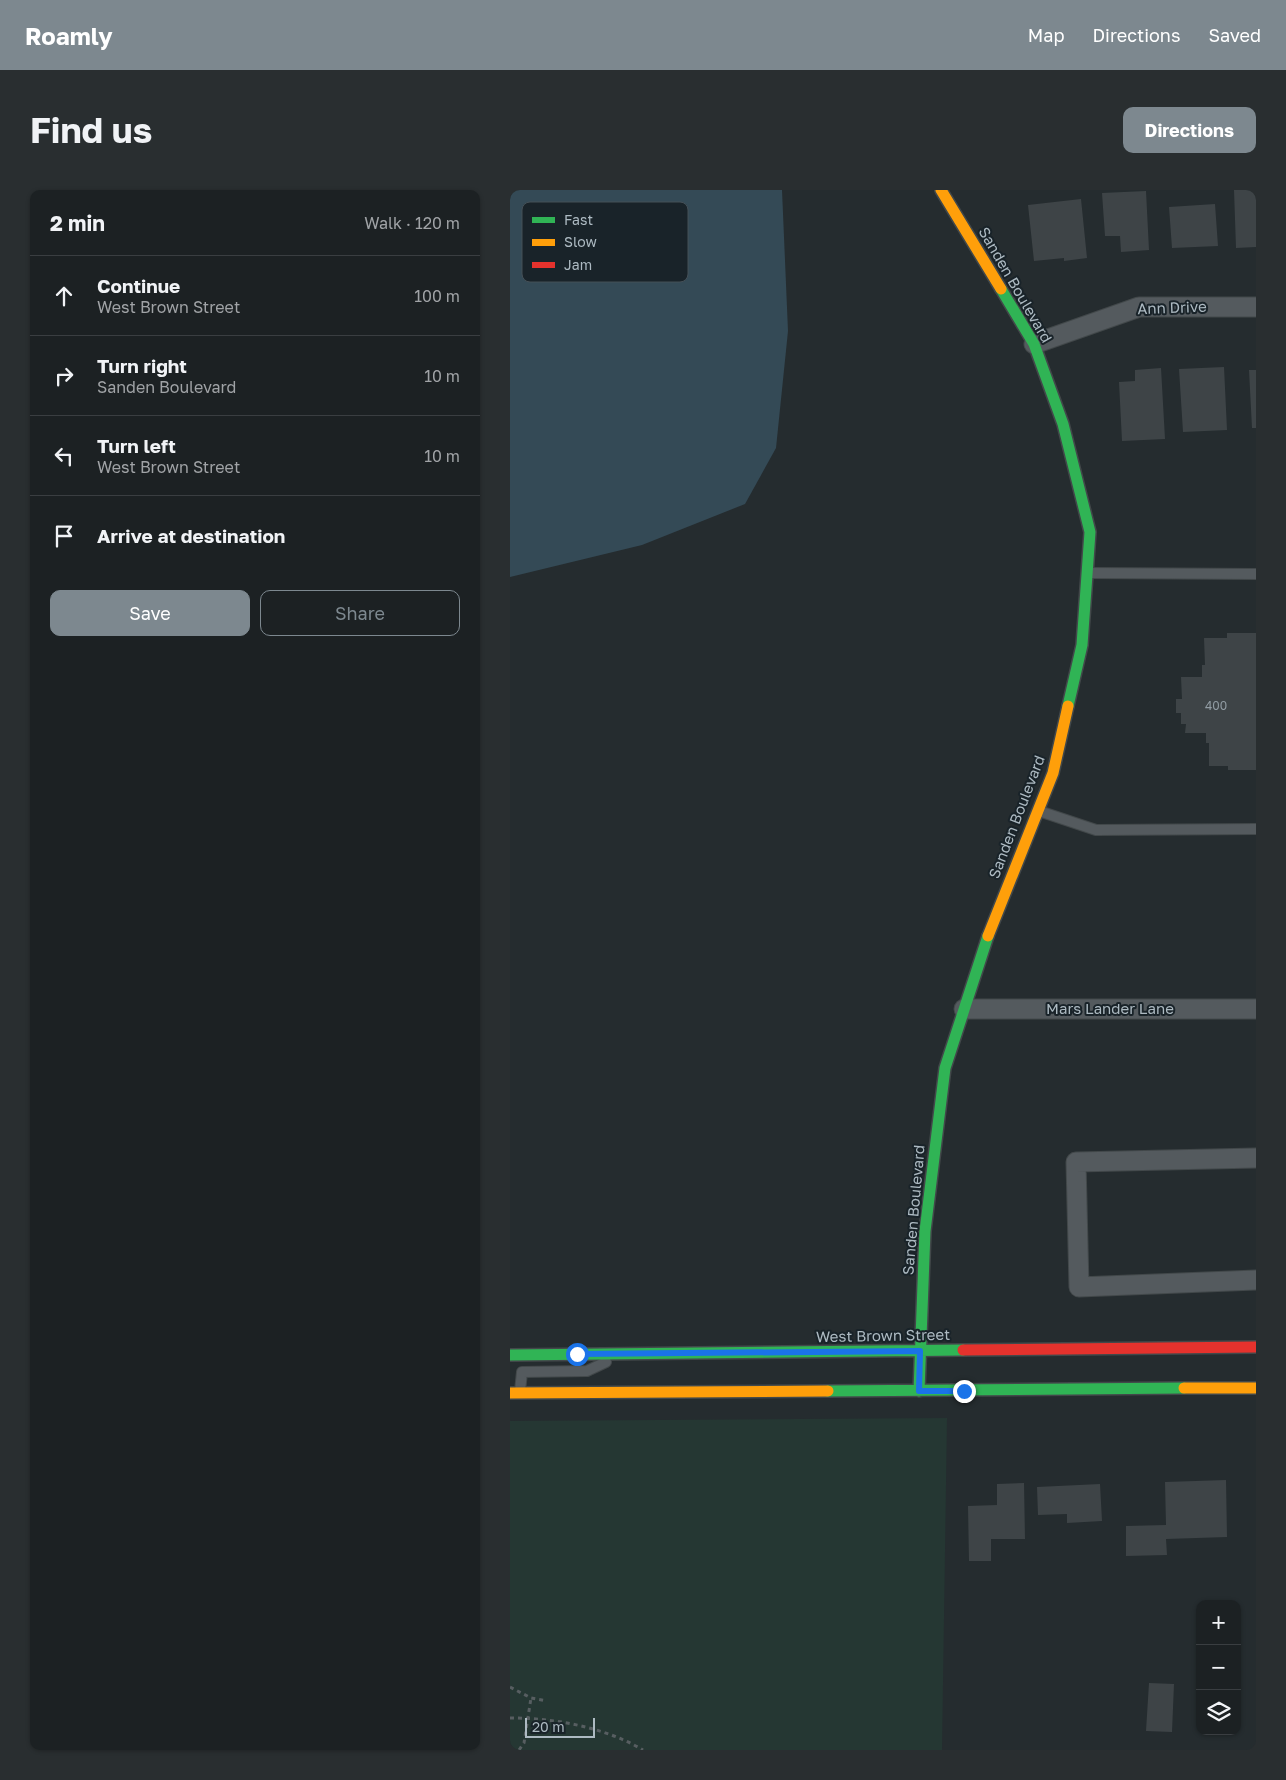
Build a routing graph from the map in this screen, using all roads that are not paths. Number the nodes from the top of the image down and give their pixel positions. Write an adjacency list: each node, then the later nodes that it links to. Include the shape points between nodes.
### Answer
1 (942, 190): 3 (main road, Sanden Boulevard)
2 (1256, 307): 3 (street, Ann Drive, via 1139,307)
3 (1034, 344): 4 (main road, Sanden Boulevard, via 1063,424 1090,532)
4 (1088, 573): 5 (lane); 6 (main road, Sanden Boulevard, via 1082,645 1053,773)
5 (1256, 574)
6 (1039, 811): 7 (lane, via 1096,830); 8 (main road, Sanden Boulevard, via 994,921)
7 (1256, 829)
8 (964, 1009): 9 (street, Mars Lander Lane); 13 (main road, Sanden Boulevard, via 945,1068 925,1231)
9 (1256, 1009)
10 (1256, 1158): 11 (street, via 1076,1162 1079,1287)
11 (1256, 1280)
12 (1256, 1347): 13 (main road, West Brown Street)
13 (920, 1351): 14 (main road, West Brown Street); 17 (main road, Sanden Boulevard)
14 (626, 1354): 15 (main road, West Brown Street); 18 (lane, via 587,1371 522,1372)
15 (510, 1355)
16 (1256, 1388): 17 (main road)
17 (919, 1391): 18 (main road)
18 (515, 1393)

